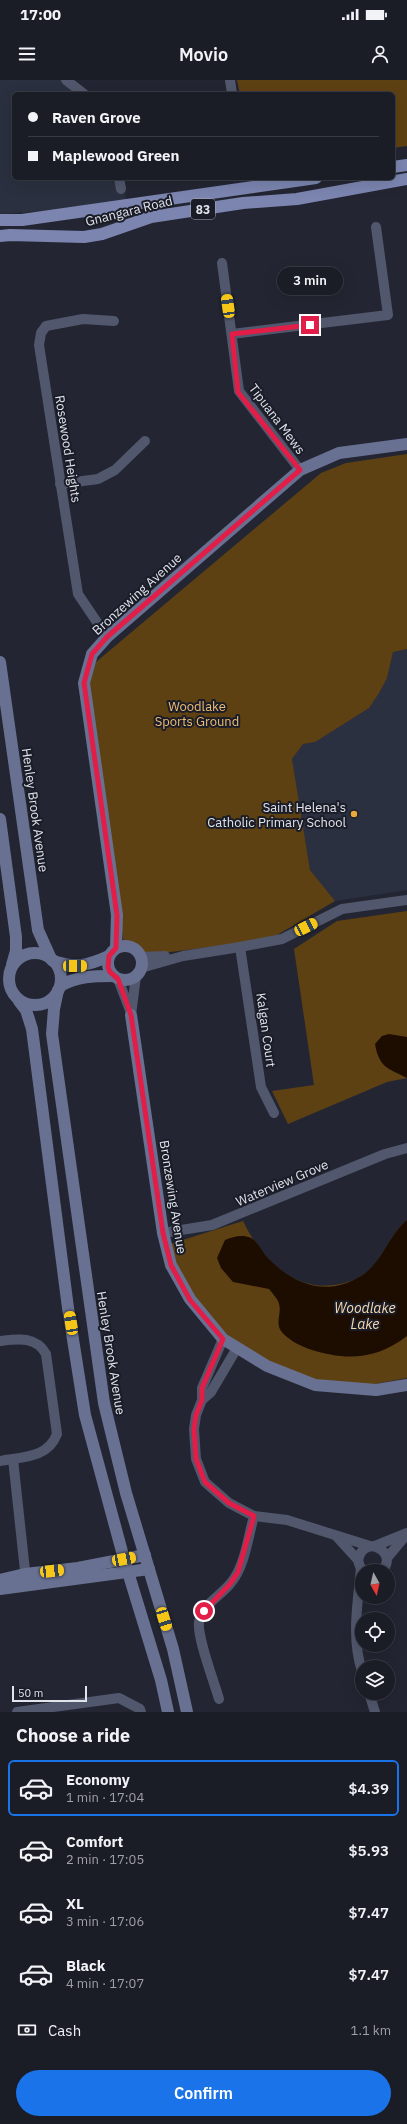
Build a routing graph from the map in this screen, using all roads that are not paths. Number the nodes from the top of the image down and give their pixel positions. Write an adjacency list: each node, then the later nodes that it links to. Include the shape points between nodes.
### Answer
1 (66, 80): 3 (street)
2 (230, 80): 4 (street)
3 (81, 92)
4 (232, 92)
5 (407, 165): 6 (main road)
6 (395, 167)
7 (407, 179): 13 (main road, Gnangara Road / 83, via 297,198 243,203 151,218 102,234 84,237)
8 (119, 180): 10 (street)
9 (302, 180): 11 (main road, Gnangara Road / 83, via 22,220)
10 (121, 189)
11 (0, 220)
12 (376, 227): 16 (street, via 388,315)
13 (0, 236)
14 (222, 262): 16 (street, Tipuana Mews)
15 (114, 321): 20 (street, Rosewood Heights, via 83,319 46,326 41,334 39,345)
16 (232, 334): 19 (street, Tipuana Mews, via 238,392)
17 (145, 441): 20 (street, via 115,470 98,478)
18 (407, 444): 19 (main road, Bronzewing Avenue, via 339,453)
19 (300, 470): 21 (main road, Bronzewing Avenue)
20 (60, 484): 21 (street, Rosewood Heights, via 78,594)
21 (107, 637): 26 (main road, Bronzewing Avenue, via 92,654 84,683 117,915)
22 (0, 662): 27 (main road, Henley Brook Avenue, via 38,930)
23 (0, 819): 29 (main road, via 16,937 16,951)
24 (407, 900): 25 (street, via 342,909 282,939)
25 (240, 948): 28 (street, via 183,956); 35 (street, Kalgan Court, via 261,1087)
26 (117, 950): 27 (main road, via 84,966); 28 (main road, via 137,952); 30 (main road, via 108,967)
27 (52, 960): 29 (main road, via 43,955 30,954 18,959); 31 (main road, via 60,974)
28 (139, 967): 30 (main road, via 124,980); 34 (street, Bronzewing Avenue)
29 (7, 971): 33 (main road, via 9,985)
30 (116, 977): 31 (main road, via 83,977); 34 (street, Bronzewing Avenue)
31 (59, 988): 33 (main road, via 54,997 41,1005 26,1004); 49 (main road, Henley Brook Avenue, via 52,1034 94,1345 116,1459)
32 (0, 993): 33 (main road)
33 (18, 999): 51 (main road, via 26,1010 32,1029 68,1308 85,1415)
34 (131, 1015): 37 (main road, Bronzewing Avenue)
35 (274, 1113)
36 (407, 1148): 37 (street, Waterview Grove, via 386,1154 212,1225)
37 (163, 1233): 38 (main road, Bronzewing Avenue, via 171,1265 190,1300)
38 (223, 1339): 40 (main road, Bronzewing Avenue); 42 (street, via 202,1388)
39 (0, 1341): 43 (street, via 19,1338 42,1346 46,1354 56,1423 57,1434 48,1450)
40 (237, 1348): 41 (main road, Bronzewing Avenue, via 268,1366 315,1385 376,1390); 42 (street, via 211,1392)
41 (407, 1384)
42 (202, 1400): 45 (street, via 194,1429 196,1459 205,1482 229,1503)
43 (13, 1459): 44 (street); 58 (street)
44 (0, 1461)
45 (254, 1516): 47 (street, via 287,1520); 62 (street, via 238,1572 204,1611 199,1622 202,1645)
46 (407, 1533): 48 (street); 50 (street)
47 (337, 1537): 48 (street); 52 (street)
48 (372, 1546): 50 (street, via 381,1548); 53 (street, via 362,1551)
49 (145, 1555): 51 (main road); 55 (main road, Henley Brook Avenue)
50 (387, 1558): 54 (street)
51 (124, 1559): 56 (main road); 58 (main road)
52 (359, 1564)
53 (361, 1564)
54 (386, 1564)
55 (149, 1569): 56 (main road); 67 (main road, Henley Brook Avenue, via 173,1648)
56 (128, 1572): 58 (main road); 66 (main road, via 161,1680)
57 (0, 1580): 58 (main road)
58 (26, 1580): 59 (main road)
59 (0, 1589)
60 (358, 1604): 61 (street, via 356,1614)
61 (359, 1660)
62 (219, 1698)
63 (371, 1700): 68 (street)
64 (20, 1712): 65 (street, via 119,1698)
65 (141, 1712)
66 (168, 1712)
67 (188, 1712)
68 (375, 1712)

